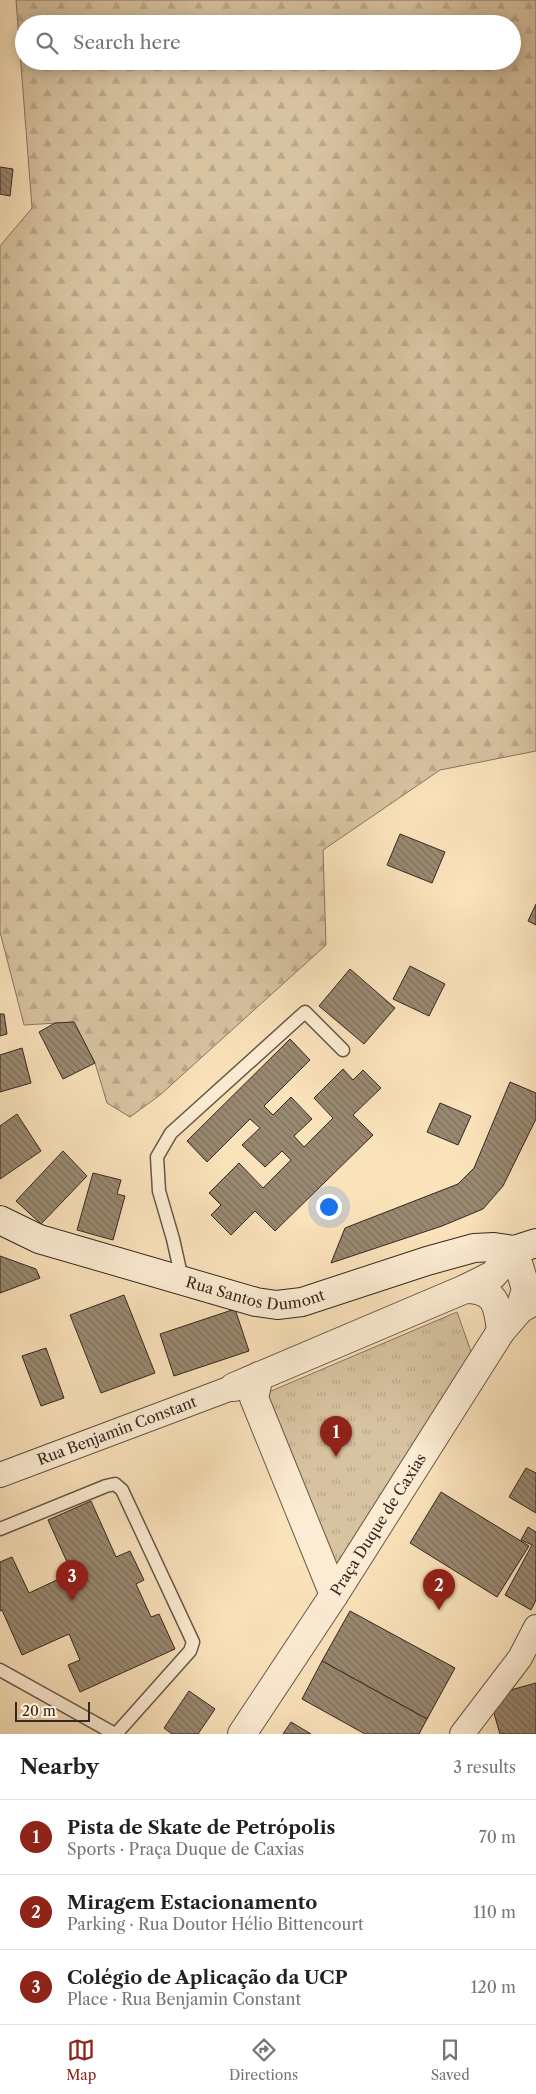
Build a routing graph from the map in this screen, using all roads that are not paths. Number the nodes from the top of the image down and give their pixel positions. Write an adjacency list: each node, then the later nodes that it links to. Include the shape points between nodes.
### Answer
1 (343, 1050): 5 (lane, via 305,1012 171,1133 157,1157 159,1191)
2 (0, 1220): 5 (street, Rua Santos Dumont, via 39,1240)
3 (536, 1223): 4 (street)
4 (525, 1247): 5 (street, Rua Santos Dumont, via 474,1248 302,1302 277,1305 256,1302); 6 (street, via 493,1274); 7 (street)
5 (182, 1279)
6 (465, 1289): 8 (street, via 479,1289 493,1298); 9 (street)
7 (528, 1304): 8 (street, Praça Duque de Caxias)
8 (501, 1331): 12 (street, Praça Duque de Caxias)
9 (249, 1387): 10 (street, Rua Benjamin Constant); 12 (street, Praça Duque de Caxias)
10 (0, 1475)
11 (0, 1530): 15 (lane, via 106,1486 116,1484 122,1490 193,1642 190,1651)
12 (334, 1595): 16 (street)
13 (536, 1627): 17 (street, via 520,1658)
14 (0, 1670): 15 (lane)
15 (116, 1734)
16 (242, 1734)
17 (462, 1734)

